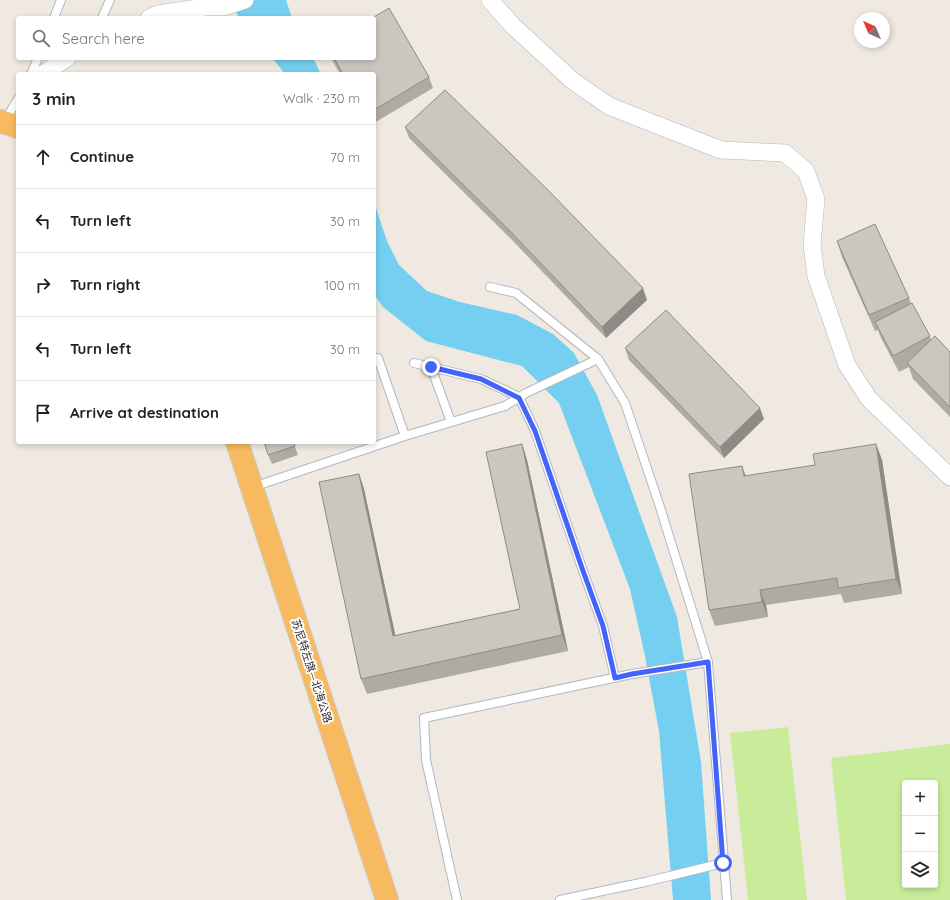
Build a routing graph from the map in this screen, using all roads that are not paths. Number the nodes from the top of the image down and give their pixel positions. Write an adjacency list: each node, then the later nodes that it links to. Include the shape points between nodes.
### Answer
1 (61, 0): 6 (lane)
2 (110, 0): 7 (lane)
3 (245, 0): 5 (street, via 224,7)
4 (490, 0): 24 (street, via 513,26 573,80 609,106 721,150 785,153 806,172 816,199 812,244 816,276 847,365 869,398)
5 (202, 4): 8 (street)
6 (55, 16)
7 (103, 16)
8 (154, 16)
9 (37, 60): 11 (lane)
10 (64, 60): 12 (street)
11 (32, 72)
12 (46, 72)
13 (16, 103): 14 (lane)
14 (7, 123)
15 (490, 286): 17 (lane, via 516,293)
16 (378, 358): 22 (lane)
17 (598, 359): 20 (lane); 26 (lane, via 625,403)
18 (414, 362): 19 (lane)
19 (431, 367): 20 (lane, via 481,379); 21 (lane)
20 (522, 395): 21 (lane, via 505,406); 27 (lane, via 603,626)
21 (451, 422): 22 (lane)
22 (404, 436): 25 (lane)
23 (238, 444): 25 (highway, 苏尼特左旗—北海公路)
24 (950, 477)
25 (252, 487): 29 (highway, 苏尼特左旗—北海公路)
26 (708, 662): 27 (lane); 28 (lane)
27 (615, 678): 30 (lane, via 424,718 426,760)
28 (723, 863): 31 (lane); 32 (lane)
29 (387, 900)
30 (457, 900)
31 (560, 900)
32 (727, 900)

